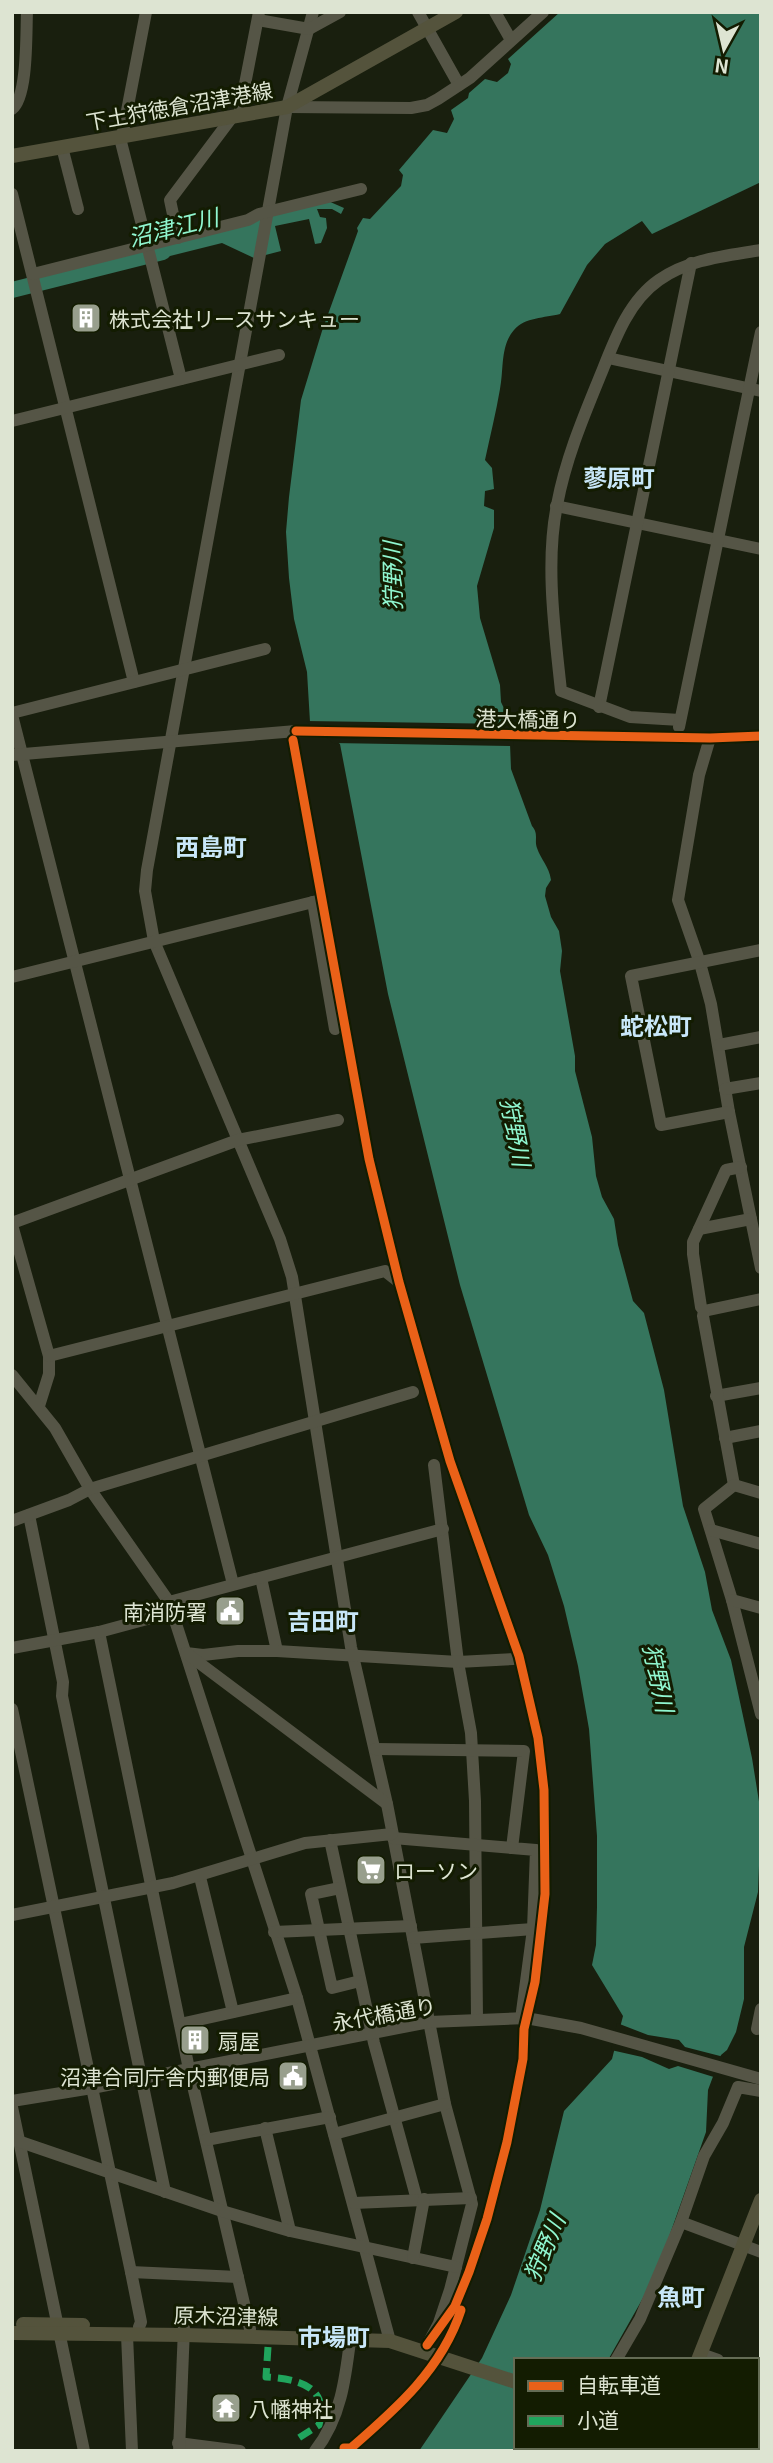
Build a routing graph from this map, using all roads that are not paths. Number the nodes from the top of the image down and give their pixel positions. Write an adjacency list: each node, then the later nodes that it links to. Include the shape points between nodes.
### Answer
1 (27, 12): 15 (street, via 20,98)
2 (146, 12): 17 (street)
3 (313, 12): 10 (street)
4 (340, 12): 10 (street)
5 (418, 12): 11 (street)
6 (456, 12): 11 (main road, 下土狩徳倉沼津港線)
7 (495, 12): 12 (street)
8 (543, 12): 12 (street)
9 (259, 16): 10 (street); 16 (street)
10 (309, 29): 14 (street)
11 (427, 29): 13 (street); 14 (main road, 下土狩徳倉沼津港線)
12 (511, 40): 13 (street)
13 (459, 85): 14 (street, via 426,105 411,108)
14 (287, 107): 16 (main road, 下土狩徳倉沼津港線); 23 (street)
15 (12, 109)
16 (236, 115): 17 (main road, 下土狩徳倉沼津港線); 24 (street, via 170,200)
17 (122, 137): 18 (main road, 下土狩徳倉沼津港線); 25 (street)
18 (62, 147): 19 (main road, 下土狩徳倉沼津港線); 22 (street)
19 (12, 156)
20 (361, 189): 23 (street)
21 (12, 194): 28 (street)
22 (78, 209)
23 (267, 212): 24 (street); 32 (street)
24 (178, 238): 25 (street)
25 (148, 246): 28 (street); 34 (street)
26 (761, 250): 27 (street)
27 (691, 263): 31 (street, via 658,280 635,304); 33 (street)
28 (33, 274): 36 (street)
29 (761, 332): 35 (street)
30 (279, 355): 32 (street)
31 (608, 358): 33 (street); 38 (street, via 575,437)
32 (239, 364): 34 (street); 43 (street)
33 (668, 372): 35 (street); 39 (street)
34 (181, 379): 36 (street)
35 (755, 390): 40 (street)
36 (66, 408): 37 (street); 44 (street)
37 (12, 421)
38 (556, 506): 39 (street); 45 (street, via 553,606 561,691)
39 (638, 524): 40 (street); 45 (street)
40 (717, 541): 41 (street); 47 (street)
41 (761, 549)
42 (265, 649): 43 (street)
43 (183, 670): 44 (street); 51 (street)
44 (134, 682): 46 (street)
45 (599, 707): 47 (street, via 630,717)
46 (12, 714): 52 (street)
47 (680, 720): 49 (street)
48 (760, 736): 50 (street, 港大橋通り)
49 (678, 737): 50 (street, 港大橋通り); 51 (street, 港大橋通り, via 296,731)
50 (710, 738): 56 (street, via 699,775 678,900)
51 (172, 741): 52 (street, 港大橋通り); 53 (street, via 145,891)
52 (17, 755): 55 (street)
53 (154, 941): 55 (street); 58 (street, via 317,901); 65 (street)
54 (761, 950): 56 (street)
55 (75, 961): 57 (street); 67 (street)
56 (700, 963): 60 (street); 63 (street, via 631,976 646,1055 661,1125)
57 (12, 977)
58 (335, 1029)
59 (761, 1037): 60 (street)
60 (719, 1045): 62 (street)
61 (761, 1083): 62 (street)
62 (725, 1090): 63 (street)
63 (729, 1112): 66 (street)
64 (338, 1120): 65 (street)
65 (238, 1140): 67 (street); 74 (street, via 286,1258)
66 (741, 1167): 68 (street); 70 (street, via 726,1170)
67 (130, 1180): 69 (street); 77 (street)
68 (751, 1219): 70 (street); 71 (street)
69 (12, 1224): 78 (street)
70 (699, 1229): 76 (street, via 692,1254)
71 (758, 1238): 72 (street)
72 (761, 1268)
73 (399, 1282): 74 (street, via 385,1271)
74 (293, 1293): 77 (street); 84 (street)
75 (761, 1299): 76 (street)
76 (704, 1311): 82 (street)
77 (168, 1326): 78 (street); 87 (street)
78 (49, 1356): 83 (street, via 49,1374)
79 (12, 1375): 83 (street)
80 (761, 1388): 82 (street)
81 (413, 1392): 84 (street)
82 (716, 1396): 86 (street)
83 (39, 1406): 90 (street)
84 (314, 1421): 87 (street); 97 (street)
85 (761, 1432): 86 (street)
86 (724, 1438): 89 (street)
87 (200, 1455): 90 (street); 99 (street)
88 (434, 1465): 94 (street)
89 (734, 1485): 91 (street); 95 (street, via 704,1509)
90 (90, 1489): 92 (street); 101 (street)
91 (761, 1493)
92 (29, 1515): 93 (street); 104 (street)
93 (12, 1521)
94 (443, 1529): 97 (street); 110 (street)
95 (711, 1530): 96 (street); 100 (street)
96 (761, 1544)
97 (335, 1558): 98 (street); 108 (street)
98 (261, 1578): 99 (street); 106 (street)
99 (233, 1584): 101 (street)
100 (732, 1600): 102 (street); 112 (street)
101 (171, 1607): 103 (street); 107 (street)
102 (761, 1608)
103 (99, 1632): 104 (street); 122 (street)
104 (55, 1641): 105 (street); 124 (street)
105 (12, 1648)
106 (278, 1651): 107 (street); 108 (street)
107 (186, 1653): 115 (street); 120 (street)
108 (354, 1656): 110 (street); 113 (street)
109 (519, 1656): 110 (street)
110 (458, 1662): 114 (street)
111 (12, 1709): 125 (street)
112 (760, 1710)
113 (375, 1749): 114 (street); 115 (street)
114 (472, 1750): 118 (street); 119 (street, via 524,1751)
115 (387, 1804): 116 (street)
116 (393, 1836): 117 (street); 118 (street); 131 (street)
117 (330, 1840): 120 (street, via 305,1843); 123 (street)
118 (474, 1844): 119 (street); 132 (street)
119 (512, 1848): 128 (street, via 536,1850)
120 (251, 1861): 121 (street); 130 (street)
121 (200, 1877): 122 (street); 136 (street)
122 (153, 1887): 124 (street); 140 (street)
123 (340, 1888): 127 (street); 129 (street, via 311,1894)
124 (103, 1896): 125 (street); 145 (street)
125 (54, 1906): 126 (street); 147 (street)
126 (12, 1914)
127 (349, 1929): 129 (street); 131 (street); 133 (street)
128 (533, 1929): 132 (street); 137 (street)
129 (319, 1930): 130 (street); 133 (street, via 332,1988)
130 (274, 1932): 134 (street)
131 (412, 1932): 132 (street); 139 (street)
132 (476, 1934): 138 (street)
133 (360, 1981): 142 (street)
134 (297, 1998): 136 (street); 143 (street)
135 (761, 2008): 141 (street)
136 (233, 2012): 140 (street)
137 (526, 2019): 138 (street, 永代橋通り); 146 (street, 永代橋通り, via 581,2028)
138 (477, 2020): 139 (street, 永代橋通り)
139 (429, 2022): 142 (street, 永代橋通り); 150 (street)
140 (180, 2024): 144 (street)
141 (757, 2029)
142 (372, 2034): 143 (street, 永代橋通り); 153 (street)
143 (310, 2046): 144 (street, 永代橋通り); 152 (street)
144 (189, 2069): 145 (street, 永代橋通り); 157 (street)
145 (141, 2078): 147 (street, 永代橋通り); 159 (street)
146 (761, 2079)
147 (92, 2088): 149 (street, 永代橋通り); 158 (street)
148 (761, 2091): 165 (street, via 738,2087 704,2156)
149 (12, 2101)
150 (445, 2104): 153 (street); 160 (street)
151 (12, 2107): 156 (street)
152 (330, 2116): 154 (street); 155 (street)
153 (395, 2118): 155 (street); 161 (street)
154 (265, 2128): 157 (street); 166 (street)
155 (334, 2134): 163 (street)
156 (16, 2140): 158 (street); 175 (street)
157 (206, 2140): 164 (street)
158 (109, 2173): 159 (street); 172 (street)
159 (165, 2192): 164 (street)
160 (471, 2198): 161 (street); 171 (street)
161 (421, 2199): 163 (street); 170 (street)
162 (761, 2200): 167 (main road)
163 (354, 2203): 168 (street)
164 (222, 2211): 166 (street); 173 (street)
165 (681, 2221): 167 (street); 184 (street, via 640,2319)
166 (289, 2231): 168 (street)
167 (743, 2246): 169 (street); 183 (main road)
168 (365, 2247): 170 (street); 181 (street)
169 (761, 2252)
170 (413, 2258): 171 (street)
171 (456, 2267): 182 (street)
172 (131, 2272): 173 (street); 177 (street, via 141,2322)
173 (238, 2277): 176 (street)
174 (12, 2324): 175 (main road, 原木沼津線)
175 (60, 2329): 177 (main road, 原木沼津線); 179 (main road, 原木沼津線); 188 (street)
176 (250, 2329): 178 (main road, 原木沼津線); 180 (main road, 原木沼津線)
177 (133, 2331): 178 (main road, 原木沼津線); 189 (street)
178 (185, 2331): 180 (main road, 原木沼津線); 187 (street)
179 (12, 2333)
180 (351, 2336): 181 (main road, 原木沼津線); 191 (street, via 342,2393 326,2437)
181 (389, 2338): 182 (main road, 原木沼津線)
182 (431, 2346): 185 (main road, 原木沼津線); 186 (main road, 原木沼津線)
183 (700, 2357)
184 (617, 2358)
185 (514, 2373)
186 (514, 2381)
187 (179, 2447): 190 (street)
188 (84, 2451)
189 (132, 2451)
190 (240, 2451)
191 (315, 2451)

